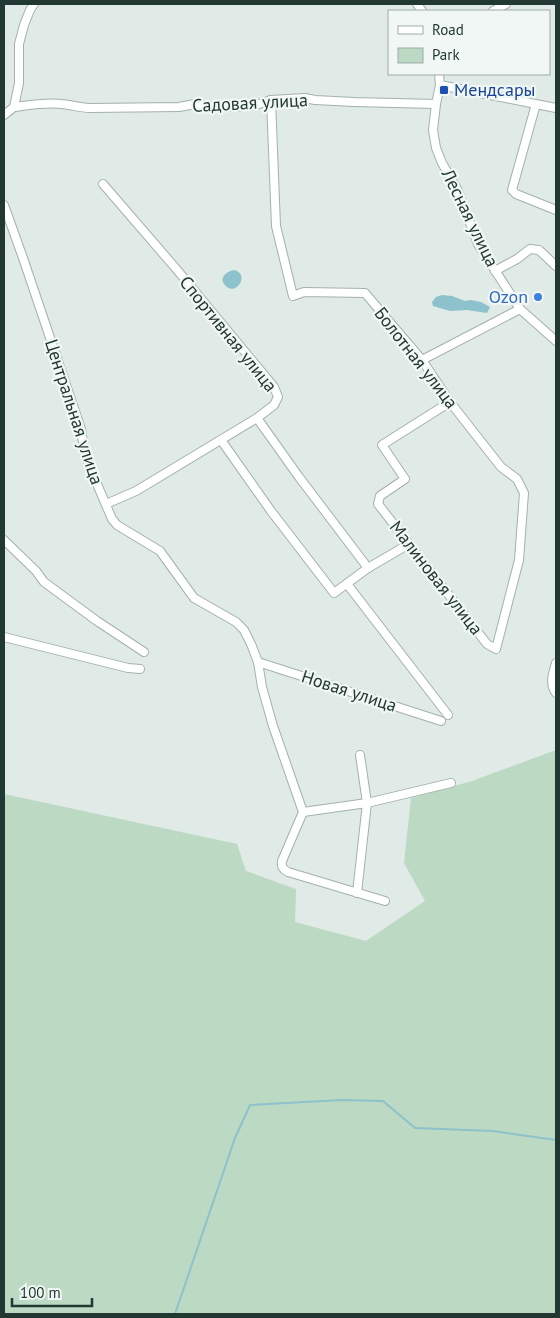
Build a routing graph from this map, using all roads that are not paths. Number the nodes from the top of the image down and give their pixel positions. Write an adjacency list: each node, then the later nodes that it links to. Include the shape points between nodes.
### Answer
1 (34, 4): 9 (street, via 24,25 20,44 19,83)
2 (506, 4): 3 (street)
3 (495, 10)
4 (439, 75): 5 (street)
5 (440, 84): 7 (street); 8 (street)
6 (271, 100): 7 (street, Садовая улица, via 305,98); 9 (street, Садовая улица, via 233,107 195,104 82,108 48,103); 19 (street, Болотная улица, via 276,226 293,296 304,292 365,293)
7 (436, 104): 16 (street, Лесная улица, via 433,130 436,148 457,189 478,244)
8 (536, 104): 10 (street); 14 (street, via 512,190)
9 (14, 107): 11 (street)
10 (556, 108)
11 (4, 114)
12 (102, 184): 21 (street, Спортивная улица, via 278,393 274,405)
13 (4, 205): 24 (street, Центральная улица, via 81,429 86,456)
14 (556, 210)
15 (556, 266): 16 (street, via 539,250 530,249)
16 (496, 271): 17 (street, Лесная улица)
17 (520, 309): 18 (street, Лесная улица); 19 (street)
18 (556, 341)
19 (422, 360): 20 (street, Болотная улица)
20 (450, 402): 23 (street, Болотная улица, via 501,468 517,479); 26 (street, Малиновая улица, via 382,446 405,479 380,496 378,504)
21 (257, 418): 22 (street, Спортивная улица); 27 (street)
22 (221, 440): 24 (street, Спортивная улица, via 136,491); 28 (street, via 334,593)
23 (524, 493): 26 (street, Малиновая улица, via 519,560 496,649 487,644)
24 (106, 504): 31 (street, Центральная улица, via 117,525 160,551 194,598 244,630)
25 (4, 540): 30 (street, via 44,582)
26 (409, 544): 27 (street)
27 (368, 568): 28 (street)
28 (347, 584): 35 (street)
29 (4, 637): 33 (street)
30 (144, 652)
31 (258, 662): 36 (street, Новая улица); 40 (street, via 273,726)
32 (556, 662): 34 (street, via 552,681)
33 (140, 669)
34 (556, 693)
35 (448, 715)
36 (440, 721)
37 (360, 755): 39 (street)
38 (451, 783): 39 (street)
39 (368, 803): 40 (street); 41 (street)
40 (303, 812): 41 (street, via 282,861 284,870)
41 (356, 893): 42 (street)
42 (384, 901)

